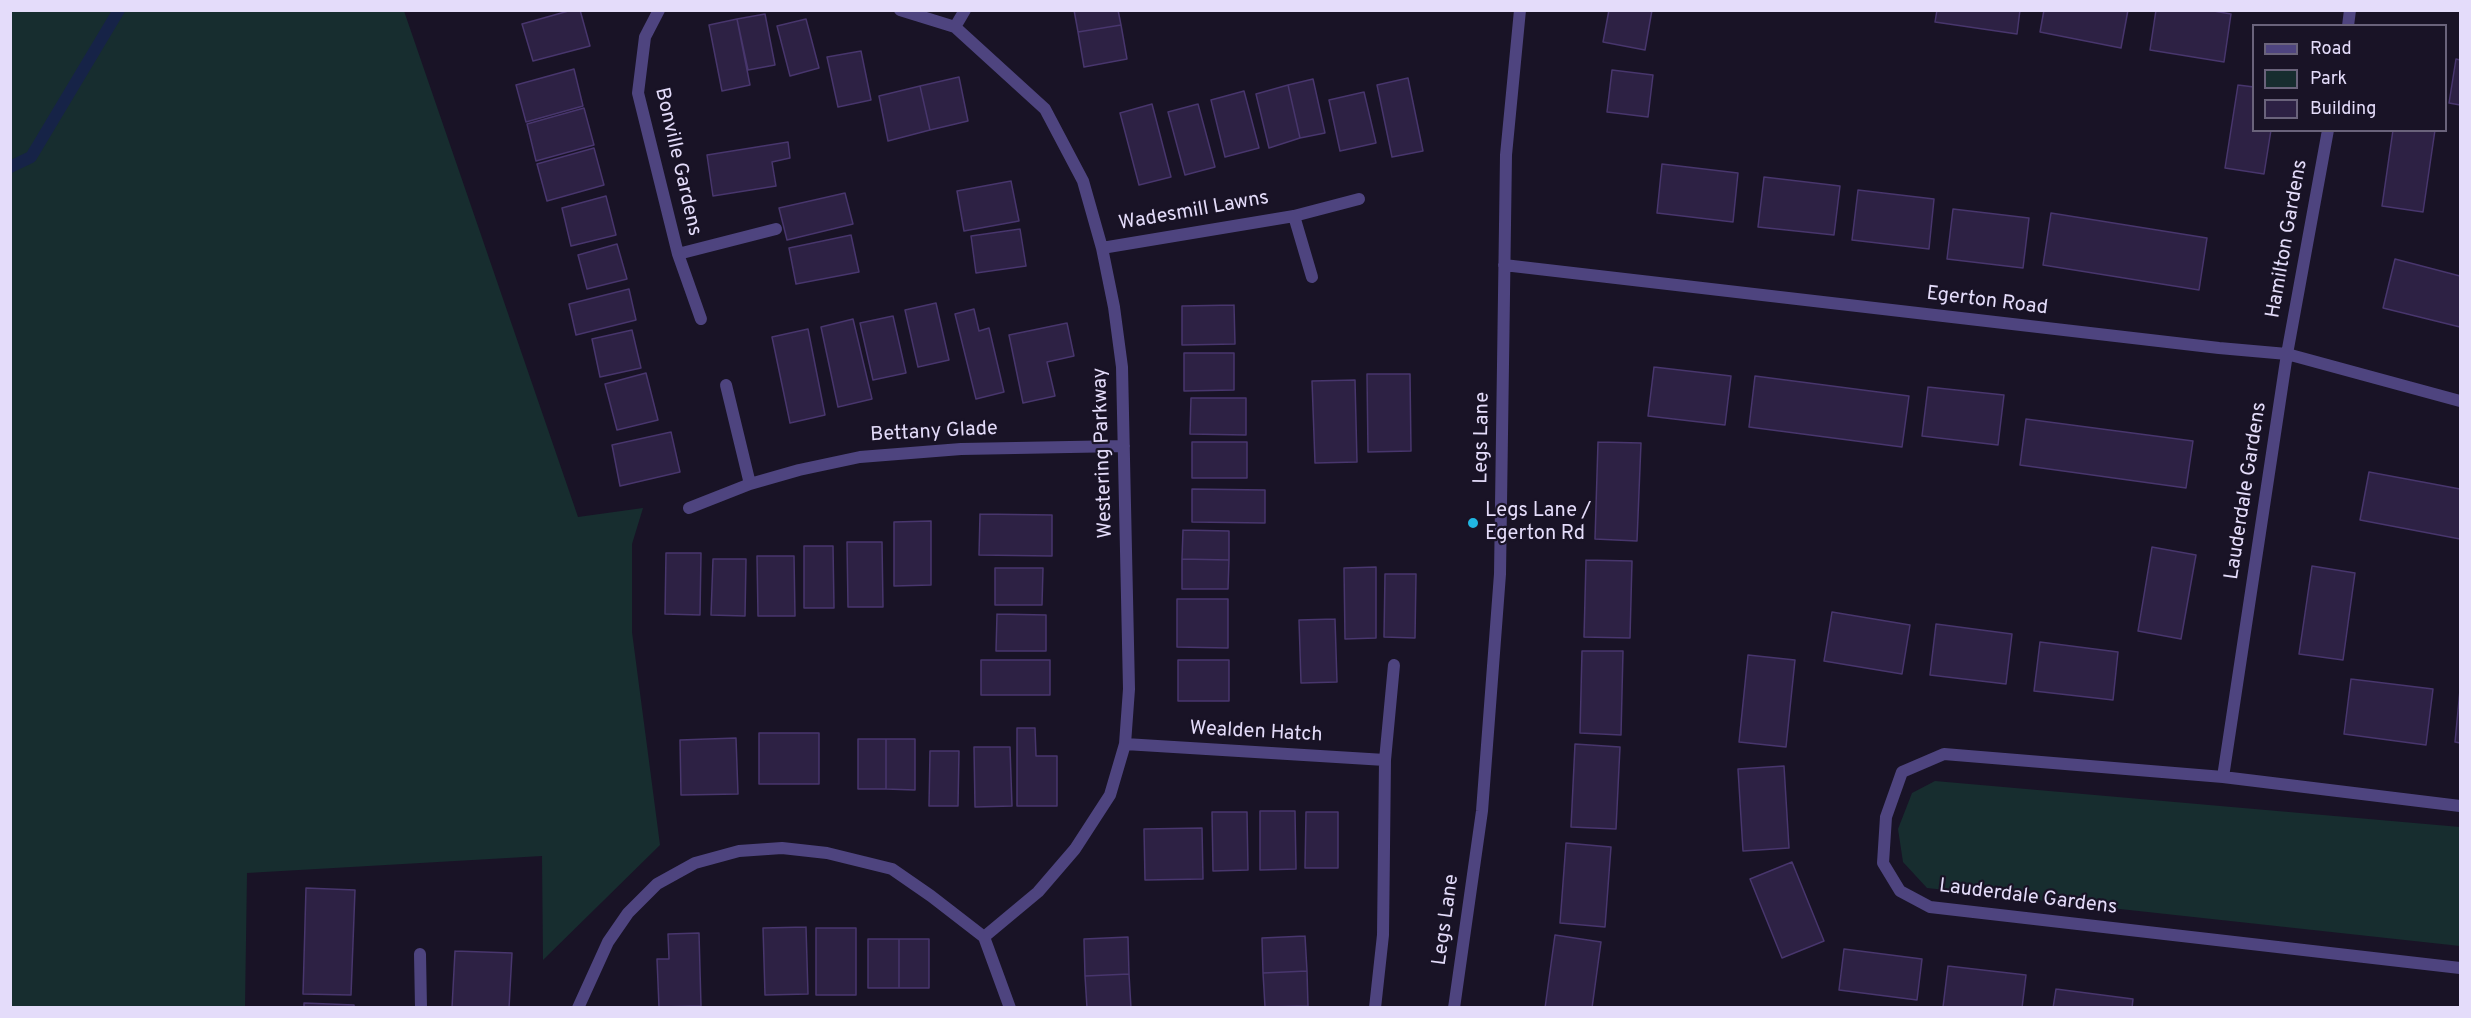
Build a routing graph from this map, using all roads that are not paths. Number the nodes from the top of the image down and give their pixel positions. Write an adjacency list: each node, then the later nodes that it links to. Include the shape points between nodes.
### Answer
1 (658, 10): 11 (street, Bonville Gardens, via 645,37 639,93)
2 (900, 10): 5 (street, Westering Parkway)
3 (965, 10): 5 (street)
4 (1521, 10): 12 (street, Legs Lane, via 1506,155)
5 (955, 27): 10 (street, Westering Parkway, via 1045,109 1083,180)
6 (2328, 132): 15 (street, Hamilton Gardens)
7 (1359, 199): 8 (street, Wadesmill Lawns)
8 (1294, 216): 10 (street, Wadesmill Lawns); 13 (street, Wadesmill Lawns)
9 (776, 229): 11 (street, Bonville Gardens)
10 (1102, 248): 18 (street, Westering Parkway, via 1122,367)
11 (678, 254): 14 (street, Bonville Gardens)
12 (1504, 265): 15 (street, Egerton Road); 33 (street, Legs Lane, via 1500,585 1482,811)
13 (1312, 277)
14 (701, 319)
15 (2287, 354): 17 (street, Egerton Road); 24 (street, Lauderdale Gardens)
16 (726, 385): 19 (street)
17 (2460, 400)
18 (1124, 446): 19 (street, Bettany Glade, via 961,449 861,457); 22 (street, Westering Parkway, via 1129,689)
19 (750, 484): 20 (street, Bettany Glade)
20 (689, 508)
21 (1394, 665): 23 (street)
22 (1125, 744): 23 (street, Wealden Hatch); 26 (street, Westering Parkway, via 1110,795 1076,849 1038,892)
23 (1385, 760): 32 (street, via 1383,935)
24 (2223, 777): 25 (street, Lauderdale Gardens); 28 (street, Lauderdale Gardens, via 1944,754 1902,772 1886,817 1883,863 1900,891 1930,907)
25 (2460, 806)
26 (984, 937): 30 (street, via 892,869 827,853 782,848 739,851 695,863 657,884 628,913 608,942); 31 (street)
27 (420, 954): 29 (street)
28 (2460, 968)
29 (422, 1008)
30 (578, 1008)
31 (1010, 1008)
32 (1375, 1008)
33 (1454, 1008)

